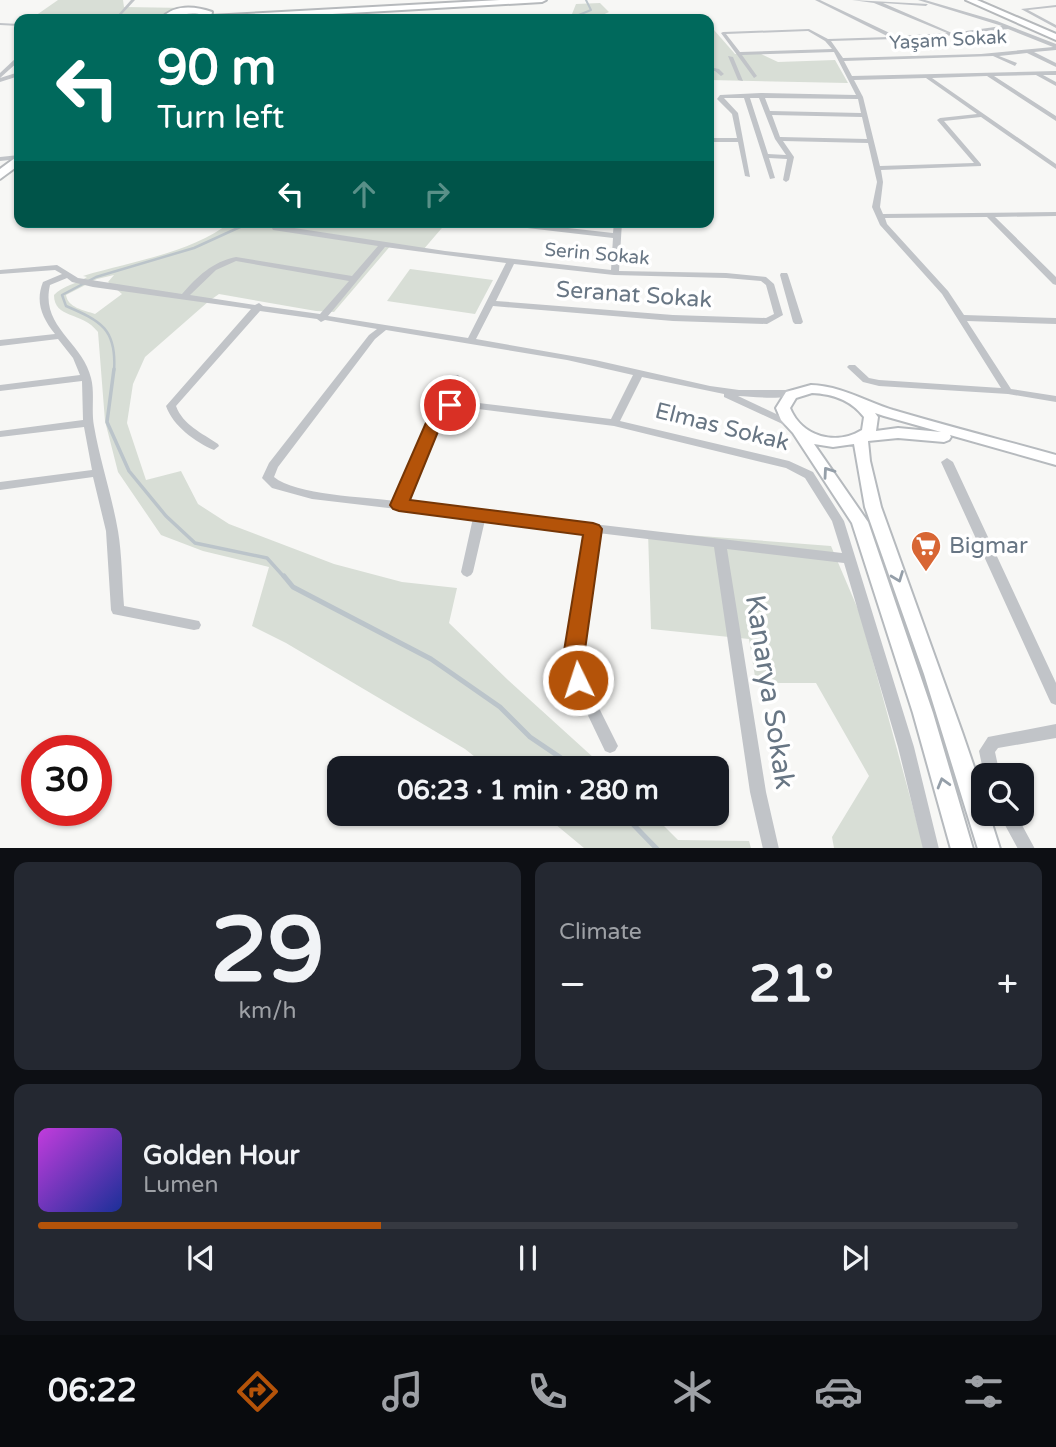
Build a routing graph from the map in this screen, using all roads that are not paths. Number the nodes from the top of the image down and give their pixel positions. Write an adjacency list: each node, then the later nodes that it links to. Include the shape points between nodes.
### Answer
1 (133, 0): 12 (street)
2 (500, 0): 14 (highway)
3 (542, 0): 13 (highway)
4 (854, 0): 9 (street)
5 (920, 0): 10 (street)
6 (970, 0): 16 (highway)
7 (990, 0): 16 (highway)
8 (817, 1): 18 (street)
9 (874, 1): 10 (street); 17 (street)
10 (939, 6): 15 (street)
11 (1056, 6): 16 (street, via 1023,9)
12 (122, 14)
13 (264, 14)
14 (279, 14)
15 (1009, 27): 17 (street); 20 (street)
16 (1056, 29)
17 (953, 34): 18 (street)
18 (897, 38): 19 (street)
19 (827, 40): 21 (street); 23 (street, via 809,30 723,33)
20 (1056, 47): 22 (street, Yaşam Sokak)
21 (836, 50): 23 (street); 26 (street)
22 (1028, 51): 24 (street, Yaşam Sokak); 29 (street)
23 (739, 54): 35 (street)
24 (993, 55): 26 (street, Yaşam Sokak); 28 (street)
25 (730, 57): 39 (street)
26 (842, 60): 38 (street)
27 (14, 63): 37 (street)
28 (1015, 64)
29 (1056, 65)
30 (714, 70): 32 (street)
31 (1056, 73): 33 (street)
32 (721, 74)
33 (1036, 74): 34 (street); 40 (street)
34 (989, 75): 36 (street); 47 (street)
35 (754, 76)
36 (928, 77): 38 (street); 46 (street)
37 (0, 78)
38 (850, 78): 43 (street)
39 (741, 80)
40 (1056, 84)
41 (746, 95): 42 (street); 50 (street, via 720,99 735,113); 52 (street)
42 (761, 95): 43 (street); 44 (street)
43 (860, 97): 45 (street)
44 (766, 113): 45 (street); 48 (street)
45 (863, 115): 51 (street)
46 (983, 115): 55 (street); 56 (street, via 940,120 979,165)
47 (1056, 119)
48 (778, 139): 51 (street); 53 (street)
49 (714, 140): 50 (street)
50 (741, 140): 57 (street)
51 (871, 141): 56 (street)
52 (765, 156): 53 (street); 58 (street)
53 (791, 158): 60 (street)
54 (14, 166): 59 (highway)
55 (1056, 167)
56 (877, 168): 62 (street)
57 (748, 176)
58 (772, 178)
59 (1, 180)
60 (786, 180)
61 (1056, 214): 63 (street)
62 (880, 216): 63 (street); 79 (street)
63 (990, 216): 75 (street)
64 (276, 228): 68 (street, Serin Sokak)
65 (559, 228): 67 (street)
66 (617, 228): 67 (street)
67 (616, 236): 71 (street)
68 (383, 245): 69 (street, Serin Sokak); 74 (street)
69 (511, 262): 71 (street, Serin Sokak); 77 (street)
70 (0, 272): 73 (street, via 57,267)
71 (615, 273): 81 (street, Serin Sokak, via 763,279 770,284 779,315)
72 (784, 275): 83 (street)
73 (71, 277): 76 (street); 85 (street, via 46,284 42,295 48,320)
74 (354, 279): 76 (street, via 236,259 211,268); 80 (street)
75 (1056, 282)
76 (184, 297): 78 (street)
77 (492, 303): 81 (street, Seranat Sokak, via 673,318); 86 (street)
78 (259, 306): 80 (street); 105 (street, via 172,406 182,424)
79 (962, 318): 82 (street); 95 (street)
80 (321, 319): 84 (street)
81 (774, 320)
82 (1056, 321)
83 (798, 322)
84 (383, 328): 86 (street); 110 (street, via 268,478 275,485 312,495)
85 (63, 336): 87 (street); 90 (street)
86 (471, 341): 89 (street)
87 (0, 343)
88 (852, 367): 95 (street, via 879,383)
89 (639, 372): 93 (street); 100 (street)
90 (87, 377): 92 (street); 99 (street)
91 (455, 377): 98 (street)
92 (0, 388)
93 (715, 390): 94 (street); 101 (street)
94 (800, 391): 97 (street, via 837,392); 101 (street, via 785,401 783,408)
95 (1008, 391): 96 (street)
96 (1056, 399)
97 (859, 402): 103 (street, via 872,425); 104 (street)
98 (440, 409): 100 (street, Elmas Sokak, via 462,404); 110 (street)
99 (88, 422): 102 (street); 108 (street)
100 (614, 423): 114 (street, Elmas Sokak, via 801,469 838,521)
101 (795, 428): 103 (street, via 824,441); 117 (street, one-way to 101, via 856,513)
102 (0, 434)
103 (862, 438): 104 (street, via 919,433); 127 (street, one-way to 127, via 862,467 874,513 958,746)
104 (998, 444): 106 (street)
105 (214, 446)
106 (1056, 460)
107 (947, 462): 119 (street)
108 (98, 473): 109 (street); 118 (street, via 112,531 118,610)
109 (0, 486)
110 (399, 505): 111 (street)
111 (480, 515): 112 (street); 115 (street)
112 (593, 529): 113 (street); 121 (street, via 573,657 578,680)
113 (720, 544): 114 (street); 124 (street, Kanarya Sokak)
114 (850, 559): 116 (street, Elmas Sokak)
115 (467, 572)
116 (865, 609): 117 (street); 125 (street, Elmas Sokak)
117 (889, 610): 126 (street, one-way to 117)
118 (194, 625)
119 (1056, 699)
120 (1056, 731): 122 (street, via 993,742 987,751)
121 (610, 746)
122 (990, 763)
123 (1014, 826): 128 (street)
124 (771, 848)
125 (931, 848)
126 (962, 848)
127 (989, 848)
128 (1026, 848)

